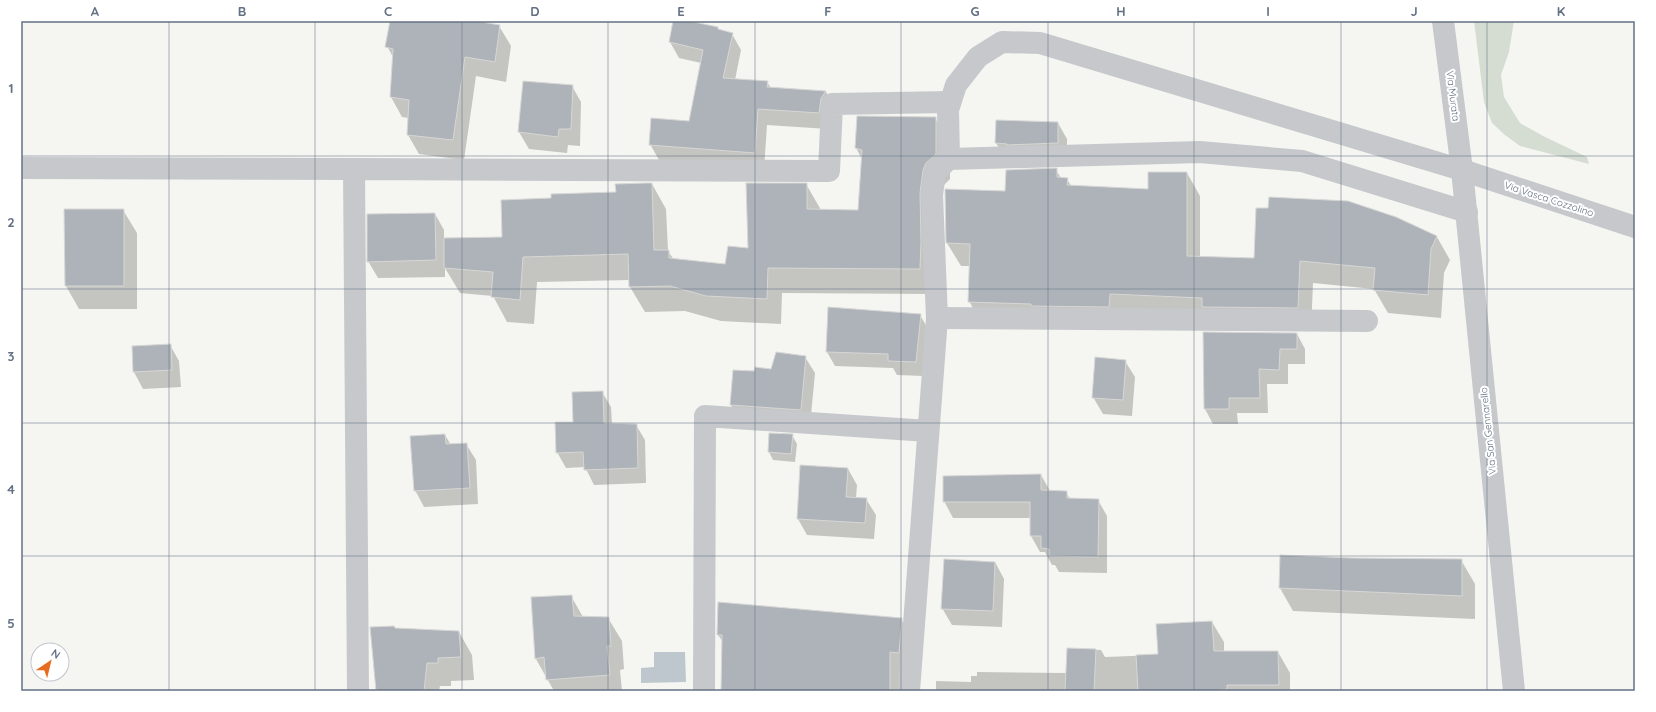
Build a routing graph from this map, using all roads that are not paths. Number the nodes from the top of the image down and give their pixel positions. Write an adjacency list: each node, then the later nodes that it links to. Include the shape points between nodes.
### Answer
1 (1443, 21): 6 (street, Via Murata)
2 (950, 102): 3 (street, Via Vasca Cozzolino); 5 (street, via 832,104 829,171); 6 (street, Via Vasca Cozzolino, via 956,85 978,56 1002,42 1040,43)
3 (949, 159): 7 (street, via 1200,152 1294,160); 9 (street, via 936,172 932,195)
4 (21, 168): 5 (street)
5 (354, 169): 12 (street)
6 (1462, 170): 7 (street, Via San Gennarello); 8 (street, Via Vasca Cozzolino)
7 (1467, 212): 15 (street, Via San Gennarello)
8 (1635, 227)
9 (937, 318): 10 (street); 11 (street)
10 (1367, 321)
11 (928, 431): 13 (street, via 705,416); 14 (street)
12 (358, 691)
13 (704, 691)
14 (909, 691)
15 (1514, 691)

